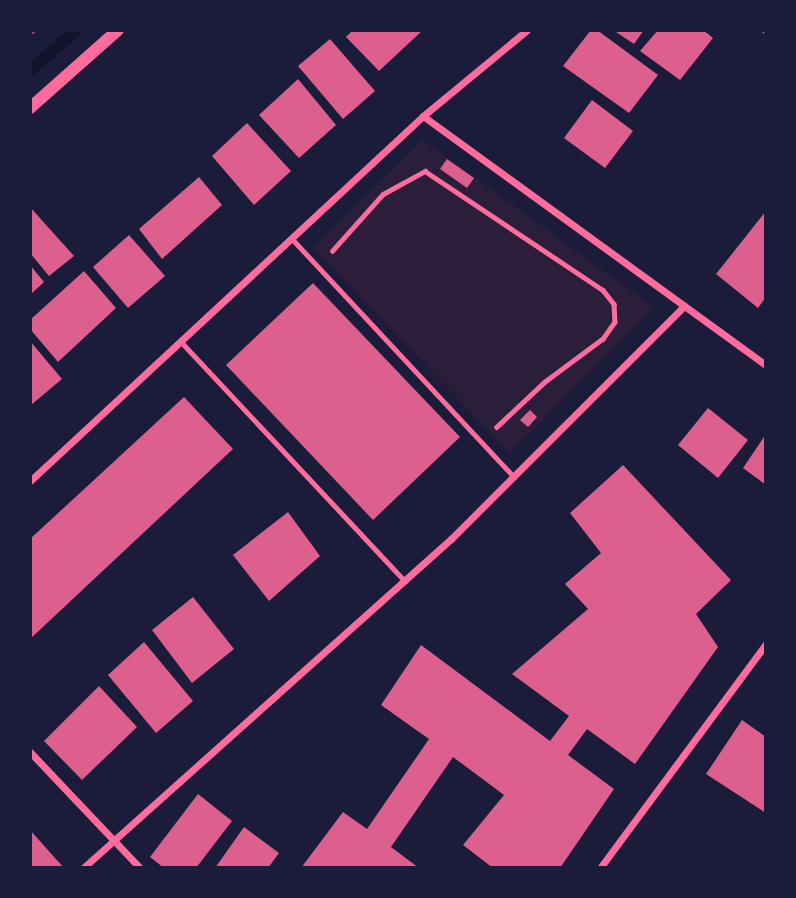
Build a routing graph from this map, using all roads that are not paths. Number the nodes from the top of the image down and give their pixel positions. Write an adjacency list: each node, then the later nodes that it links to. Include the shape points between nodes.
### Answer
1 (118, 30): 3 (street)
2 (527, 30): 4 (street)
3 (30, 108)
4 (423, 116): 5 (street); 6 (street)
5 (291, 239): 7 (street); 9 (lane)
6 (684, 306): 8 (street); 9 (street)
7 (181, 342): 10 (street); 11 (lane)
8 (766, 365)
9 (514, 477): 11 (street)
10 (30, 481)
11 (405, 580): 14 (street)
12 (766, 644): 17 (street)
13 (30, 752): 14 (street)
14 (111, 839): 15 (street); 16 (street)
15 (83, 868)
16 (140, 868)
17 (600, 868)

